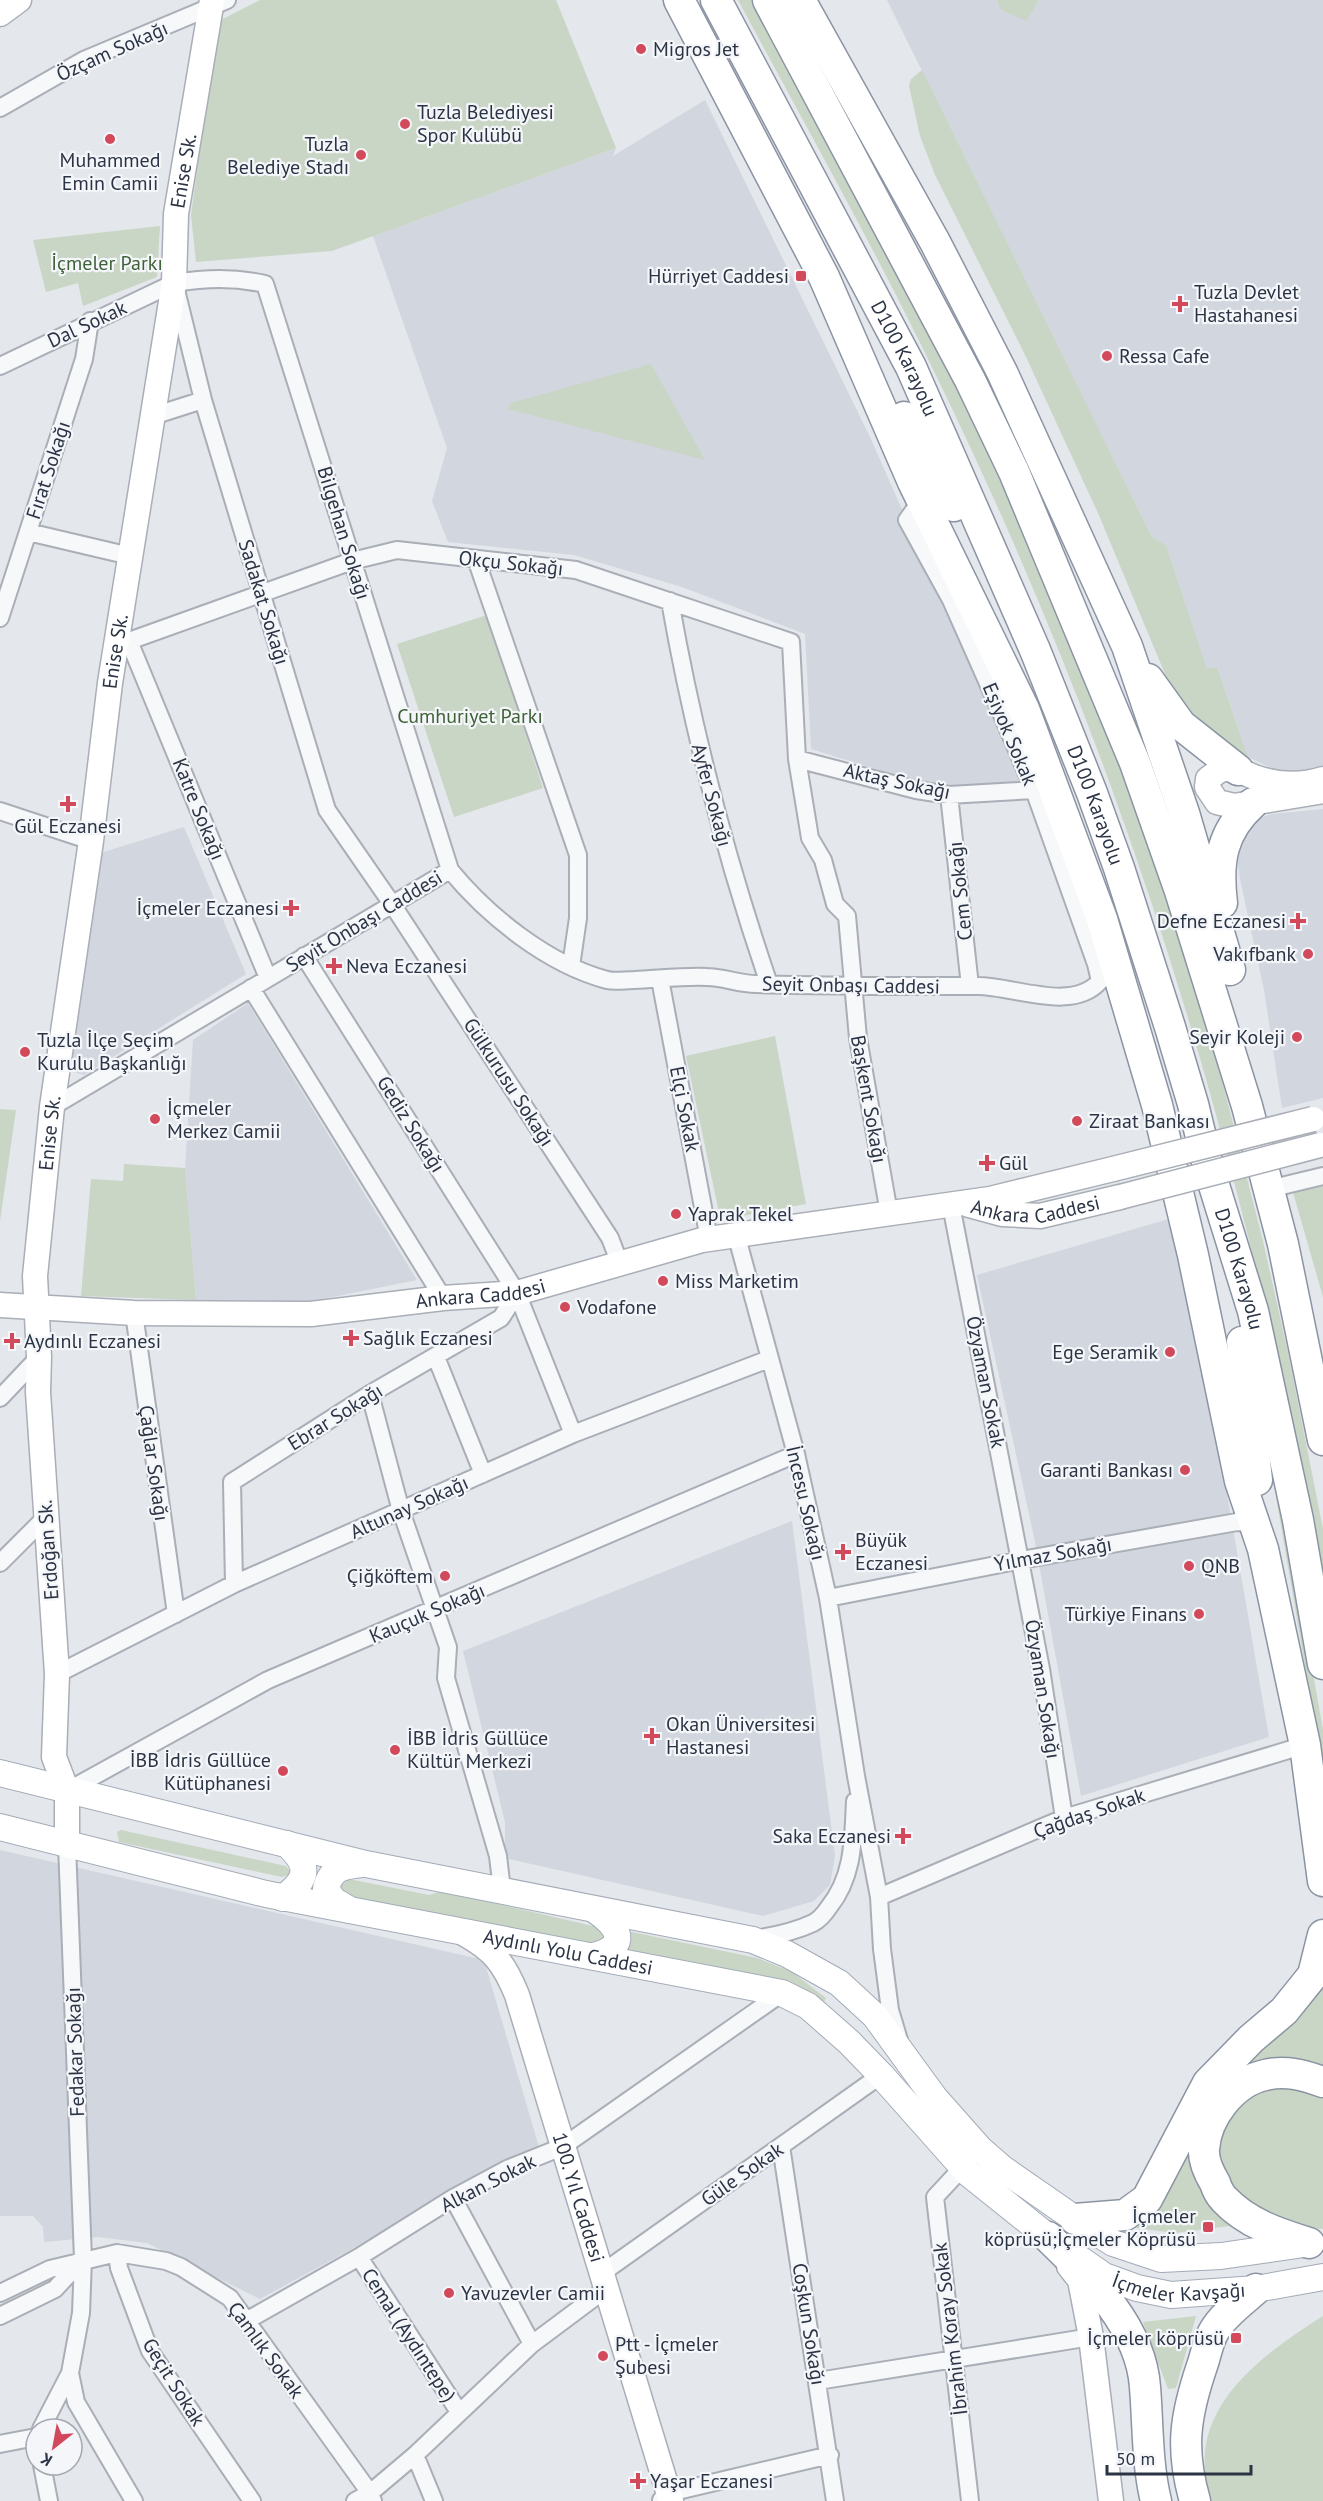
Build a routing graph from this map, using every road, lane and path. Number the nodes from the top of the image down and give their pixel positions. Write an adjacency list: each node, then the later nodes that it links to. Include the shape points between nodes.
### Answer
1 (19, 0): 7 (street)
2 (679, 0): 9 (highway)
3 (716, 0): 25 (highway, D100 Karayolu, via 911,367)
4 (768, 0): 47 (highway, via 970,380 1014,472 1135,764 1180,891)
5 (800, 0): 24 (highway, via 935,242 1002,372)
6 (217, 3): 8 (street, Özçam Sokağı, via 84,60); 10 (street, Enise Sk., via 176,214)
7 (0, 14)
8 (0, 108)
9 (824, 277): 15 (highway); 25 (highway)
10 (174, 283): 11 (street, Dal Sokak); 13 (street, Sadakat Sokağı); 14 (street, Enise Sk.); 19 (street, Bilgehan Sokağı, via 236,278 265,284)
11 (90, 321): 12 (street, Dal Sokak); 16 (street, Fırat Sokağı, via 84,358)
12 (0, 366)
13 (203, 400): 14 (street); 20 (street, Sadakat Sokağı)
14 (153, 416): 17 (street, Enise Sk.)
15 (922, 499): 29 (street, Eşiyok Sokak, via 907,520 951,600); 79 (highway, via 1024,708 1102,919 1157,1105 1240,1481)
16 (28, 532): 17 (street); 22 (street, Fırat Sokağı)
17 (130, 556): 23 (street, Enise Sk.)
18 (477, 559): 19 (street, Okçu Sokağı, via 396,550); 21 (street, Okçu Sokağı, via 576,570); 38 (street, via 578,855 578,918)
19 (352, 561): 20 (street, Okçu Sokağı); 35 (street, Bilgehan Sokağı)
20 (261, 593): 23 (street, Okçu Sokağı); 36 (street, Sadakat Sokağı, via 327,810)
21 (670, 601): 26 (street, Okçu Sokağı, via 791,642); 43 (street, Ayfer Sokağı, via 685,691 706,776 740,900)
22 (0, 618)
23 (124, 640): 34 (street, Enise Sk., via 110,683); 40 (street, Katre Sokağı)
24 (1127, 646): 27 (highway, via 1181,725); 39 (highway, via 1184,813)
25 (1035, 650): 51 (highway, D100 Karayolu, via 1119,868 1173,1038)
26 (797, 759): 31 (street, Aktaş Sokağı); 44 (street, Başkent Sokağı, via 810,838 822,860 835,904 848,916)
27 (1238, 770): 28 (street, via 1287,784); 32 (street, via 1215,772 1208,779 1207,788 1217,802 1226,806)
28 (1323, 779)
29 (1034, 790): 31 (street, Aktaş Sokağı); 42 (street, Eşiyok Sokak)
30 (1323, 791): 32 (street)
31 (949, 795): 45 (street, Cem Sokağı)
32 (1252, 803): 39 (highway, via 1227,835 1220,862)
33 (0, 811): 34 (street)
34 (91, 841): 48 (street, Enise Sk.)
35 (450, 870): 36 (street, Seyit Onbaşı Caddesi); 38 (street, Seyit Onbaşı Caddesi, via 471,896 525,941)
36 (392, 904): 37 (street, Seyit Onbaşı Caddesi); 61 (street, Gülkurusu Sokağı, via 610,1238)
37 (304, 956): 40 (street, Seyit Onbaşı Caddesi); 62 (street, Gediz Sokağı)
38 (571, 966): 41 (street, Seyit Onbaşı Caddesi, via 609,981)
39 (1230, 970): 47 (highway)
40 (268, 978): 46 (street, Seyit Onbaşı Caddesi)
41 (660, 979): 43 (street, Seyit Onbaşı Caddesi, via 708,976); 59 (street, Elçi Sokak)
42 (1100, 981): 45 (street, Seyit Onbaşı Caddesi, via 1094,988 1066,998)
43 (769, 984): 44 (street, Seyit Onbaşı Caddesi)
44 (852, 984): 45 (street, Seyit Onbaşı Caddesi); 55 (street, Başkent Sokağı)
45 (970, 986)
46 (251, 988): 48 (street, Seyit Onbaşı Caddesi); 63 (street)
47 (1247, 1106): 53 (highway)
48 (52, 1107): 65 (street, Enise Sk., via 35,1276)
49 (1318, 1117): 54 (street, Ankara Caddesi, bridge)
50 (1322, 1144): 56 (street, Ankara Caddesi, bridge, via 1040,1216)
51 (1208, 1166): 79 (highway, via 1244,1352); 86 (highway, D100 Karayolu, via 1253,1311 1298,1520)
52 (1323, 1176): 53 (street)
53 (1269, 1190): 60 (highway)
54 (951, 1205): 55 (street, Ankara Caddesi); 56 (street, Ankara Caddesi); 58 (street, Özyaman Sokak)
55 (889, 1213): 57 (street, Ankara Caddesi)
56 (1002, 1214): 58 (street, via 966,1215)
57 (736, 1234): 59 (street, Ankara Caddesi); 70 (street, İncesu Sokağı)
58 (957, 1236): 80 (street, Özyaman Sokak)
59 (709, 1239): 61 (street, Ankara Caddesi)
60 (1283, 1244): 69 (highway); 74 (highway)
61 (620, 1264): 62 (street, Ankara Caddesi)
62 (517, 1293): 63 (street, Ankara Caddesi); 68 (street, Ebrar Sokağı, via 501,1318); 73 (street, Gediz Sokağı)
63 (443, 1298): 66 (street, Ankara Caddesi, via 311,1314)
64 (0, 1305): 65 (street, Ankara Caddesi)
65 (37, 1306): 66 (street, Ankara Caddesi); 67 (street, Erdoğan Sk.)
66 (134, 1313): 85 (street, Çağlar Sokağı)
67 (39, 1357): 72 (street); 78 (street, Erdoğan Sk.)
68 (436, 1357): 71 (street, Ebrar Sokağı); 76 (street)
69 (1323, 1357)
70 (769, 1359): 73 (street, Altunay Sokağı); 75 (street, İncesu Sokağı)
71 (370, 1394): 77 (street); 82 (street, Ebrar Sokağı, via 232,1482)
72 (0, 1398)
73 (573, 1434): 76 (street, Altunay Sokağı)
74 (1323, 1440)
75 (796, 1454): 83 (street, İncesu Sokağı); 84 (street, Kauçuk Sokağı)
76 (483, 1474): 77 (street, Altunay Sokağı)
77 (401, 1511): 82 (street, Altunay Sokağı); 84 (street)
78 (45, 1518): 81 (street); 87 (street, Erdoğan Sk.)
79 (1263, 1549): 80 (street, Yılmaz Sokağı, via 1256,1528 1237,1522); 88 (highway)
80 (1021, 1560): 83 (street, Yılmaz Sokağı); 92 (street, Özyaman Sokağı)
81 (0, 1563)
82 (234, 1584): 85 (street, Altunay Sokağı)
83 (828, 1598): 90 (street, İncesu Sokağı)
84 (436, 1609): 91 (street, Kauçuk Sokağı, via 268,1680); 98 (street, via 448,1647 446,1678 498,1856)
85 (176, 1614): 87 (street, Altunay Sokağı)
86 (1323, 1664)
87 (57, 1674): 91 (street, Erdoğan Sk., via 54,1757)
88 (1305, 1745): 92 (street, Çağdaş Sokak); 97 (highway)
89 (0, 1773): 91 (main road)
90 (856, 1776): 99 (street); 105 (street, via 853,1850 836,1899 815,1922)
91 (67, 1791): 94 (main road); 95 (street)
92 (1064, 1818): 99 (street, Çağdaş Sokak)
93 (0, 1827): 95 (main road, Aydınlı Yolu Caddesi)
94 (287, 1844): 96 (main road); 100 (main road, via 300,1856 303,1873 300,1885)
95 (67, 1845): 100 (main road, Aydınlı Yolu Caddesi); 122 (street, Fedakar Sokağı)
96 (366, 1864): 98 (main road); 101 (main road, via 343,1866 329,1878 326,1888 333,1900)
97 (1323, 1881)
98 (502, 1890): 102 (main road)
99 (879, 1897): 110 (street, via 890,2010)
100 (283, 1898): 101 (main road, Aydınlı Yolu Caddesi)
101 (350, 1910): 103 (main road, Aydınlı Yolu Caddesi)
102 (595, 1910): 105 (main road); 107 (main road, via 610,1920 618,1937 615,1947)
103 (458, 1931): 106 (main road, Aydınlı Yolu Caddesi); 109 (street, via 484,1944 499,1958)
104 (1323, 1935): 117 (highway, via 1312,1975 1284,2011 1208,2083 1147,2199 1125,2215)
105 (753, 1940): 110 (main road, İçmeler Kavşağı, via 788,1954 839,1983 875,2016)
106 (556, 1950): 107 (main road, Aydınlı Yolu Caddesi); 109 (street, via 533,1950 523,1955 516,1967)
107 (593, 1956): 108 (main road, Aydınlı Yolu Caddesi)
108 (782, 1993): 111 (main road, Aydınlı Yolu Caddesi, via 832,2026); 114 (street, Alkan Sokak)
109 (517, 1995): 114 (street, 100. Yıl Caddesi)
110 (908, 2064): 117 (main road, İçmeler Kavşağı, via 980,2149)
111 (881, 2075): 113 (street, Güle Sokak); 115 (main road, Aydınlı Yolu Caddesi)
112 (1323, 2082): 119 (highway, via 1295,2073 1250,2080 1222,2105 1208,2129 1204,2150 1208,2171 1222,2198 1273,2232)
113 (781, 2146): 124 (street, Güle Sokak); 133 (street, Coşkun Sokağı)
114 (562, 2147): 116 (street, Alkan Sokak, via 507,2169); 124 (street, 100. Yıl Caddesi)
115 (962, 2168): 118 (main road, Aydınlı Yolu Caddesi); 131 (street, İbrahim Koray Sokak, via 935,2197)
116 (453, 2198): 121 (street, Alkan Sokak); 130 (street)
117 (1075, 2219): 119 (main road, İçmeler Kavşağı, via 1113,2243 1161,2259 1221,2256)
118 (1048, 2237): 125 (main road, İçmeler Kavşağı, via 1104,2276 1137,2288 1180,2295); 129 (street, via 1080,2280); 151 (highway, via 1120,2316 1136,2349 1145,2386)
119 (1316, 2242)
120 (117, 2253): 122 (street, Çamlık Sokak); 128 (street, Çamlık Sokak, via 181,2267 230,2298); 145 (street, Geçit Sokak, via 150,2351)
121 (359, 2257): 128 (street, Alkan Sokak); 134 (street, Cemal (Aydıntepe))
122 (83, 2259): 126 (street, Çamlık Sokak, via 50,2269); 127 (street, via 55,2289); 132 (street, Fedakar Sokağı, via 81,2313)
123 (1323, 2277): 125 (main road, İçmeler Kavşağı)
124 (605, 2281): 130 (street, Güle Sokak); 142 (street, 100. Yıl Caddesi)
125 (1256, 2289): 152 (highway, via 1213,2332 1193,2392 1185,2433 1185,2458)
126 (0, 2293)
127 (0, 2316)
128 (246, 2321): 141 (street, Çamlık Sokak)
129 (1091, 2337): 131 (street); 150 (street)
130 (531, 2344): 134 (street, Güle Sokak)
131 (954, 2358): 133 (street); 149 (street, İbrahim Koray Sokak)
132 (70, 2373): 135 (street); 144 (street, via 76,2402)
133 (818, 2381): 139 (street, Coşkun Sokağı)
134 (459, 2412): 138 (street, Güle Sokak)
135 (47, 2417)
136 (24, 2439): 137 (street)
137 (0, 2444)
138 (415, 2455): 141 (street, Güle Sokak); 147 (street)
139 (830, 2455): 142 (street); 148 (street, Coşkun Sokağı)
140 (44, 2477): 143 (street)
141 (372, 2497): 146 (street, Güle Sokak)
142 (667, 2498)
143 (49, 2501)
144 (134, 2501)
145 (252, 2501)
146 (355, 2501)
147 (434, 2501)
148 (836, 2501)
149 (970, 2501)
150 (1111, 2501)
151 (1156, 2501)
152 (1194, 2501)

